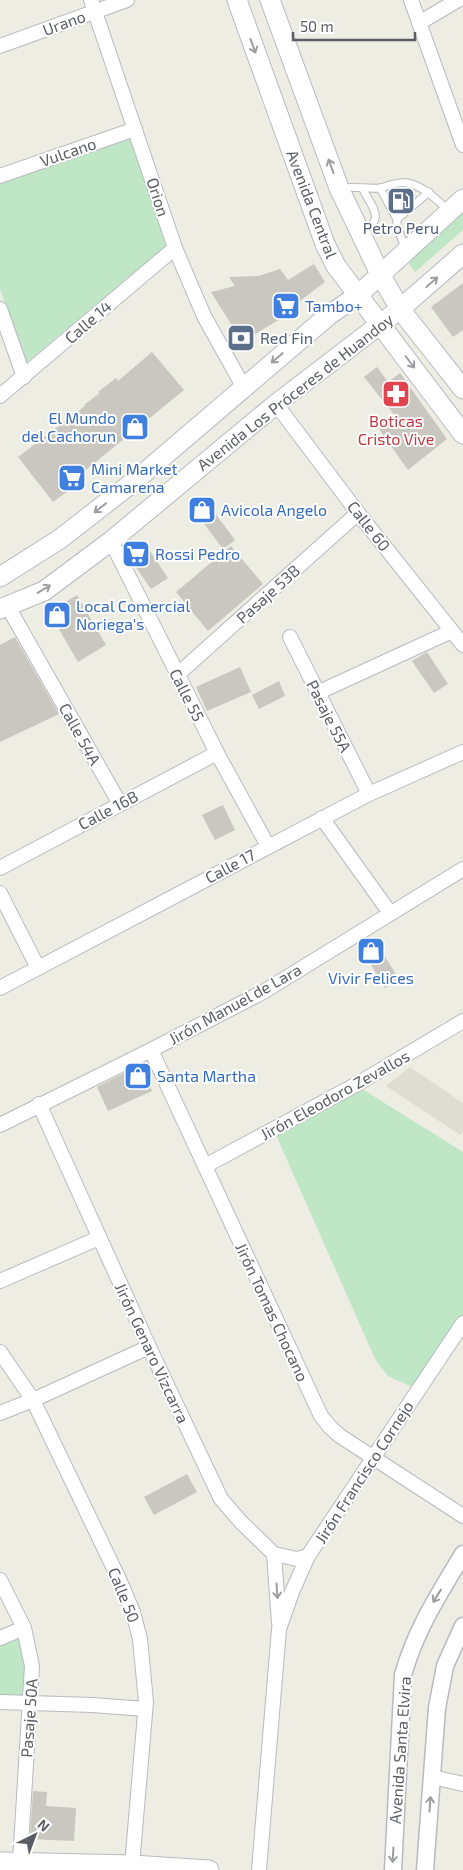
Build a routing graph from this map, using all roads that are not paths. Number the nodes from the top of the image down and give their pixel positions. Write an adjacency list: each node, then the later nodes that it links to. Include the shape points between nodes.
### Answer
1 (127, 0): 6 (street, Urano)
2 (237, 0): 23 (main road, Avenida Central, one-way to 23, via 325,244)
3 (270, 0): 12 (main road, Avenida Central, one-way to 3)
4 (411, 0): 7 (street)
5 (458, 0): 7 (street)
6 (94, 6): 8 (street, Urano); 9 (street, Orion)
7 (419, 23): 10 (street)
8 (0, 46)
9 (136, 129): 11 (street, Vulcano); 19 (street, Orion)
10 (463, 145)
11 (0, 176)
12 (339, 188): 14 (lane, via 354,186); 18 (main road, Avenida Central)
13 (380, 188): 14 (lane); 15 (lane, via 407,183); 17 (lane)
14 (363, 189): 18 (lane, via 376,217 375,223)
15 (429, 192): 16 (lane); 17 (lane)
16 (456, 205): 20 (main road, Avenida Los Próceres de Huandoy)
17 (397, 219): 20 (lane)
18 (360, 234): 22 (main road, Avenida Central)
19 (175, 248): 27 (street, Calle 14); 28 (street, Orion, via 204,316)
20 (406, 252): 22 (main road, Avenida Los Próceres de Huandoy)
21 (463, 254): 25 (main road, Avenida Los Próceres de Huandoy, one-way to 21)
22 (380, 274): 23 (main road, Avenida Los Próceres de Huandoy); 25 (main road, Avenida Central)
23 (357, 296): 26 (main road, Avenida Central); 28 (main road, Avenida Los Próceres de Huandoy, one-way to 28, via 329,314)
24 (0, 309): 27 (street)
25 (400, 309): 26 (main road, Avenida Los Próceres de Huandoy); 29 (main road, Avenida Central)
26 (380, 324): 31 (main road, Avenida Los Próceres de Huandoy); 32 (main road, Avenida Central, one-way to 32)
27 (24, 377): 30 (street, Calle 14)
28 (243, 386): 35 (main road, Avenida Los Próceres de Huandoy, one-way to 35, via 137,479 67,533)
29 (463, 389)
30 (0, 396)
31 (276, 404): 33 (street, Calle 60); 34 (main road, Avenida Los Próceres de Huandoy)
32 (463, 434)
33 (358, 513): 37 (street, Calle 60); 40 (street, Pasaje 53B)
34 (111, 541): 36 (main road, Avenida Los Próceres de Huandoy, one-way to 34, via 44,590); 40 (street, Calle 55)
35 (0, 577)
36 (3, 607): 45 (street, Calle 54A, via 40,664)
37 (452, 631): 39 (street, Calle 60); 41 (street)
38 (290, 637): 41 (street, Pasaje 55A)
39 (463, 645)
40 (177, 675): 43 (street, Calle 55)
41 (317, 693): 44 (street, Pasaje 55A)
42 (463, 752): 44 (street, Calle 17)
43 (217, 753): 45 (street, Calle 16B); 47 (street, Calle 55)
44 (369, 794): 46 (street, Calle 17)
45 (120, 804): 48 (street, Calle 16B)
46 (322, 818): 47 (street, Calle 17); 51 (street)
47 (268, 846): 52 (street, Calle 17)
48 (0, 868)
49 (463, 869): 51 (street, Jirón Manuel de Lara)
50 (0, 893): 52 (street)
51 (390, 913): 55 (street, Jirón Manuel de Lara, via 263,992)
52 (38, 968): 53 (street, Calle 17)
53 (0, 988)
54 (463, 1021): 58 (street, Jirón Eleodoro Zevallos, via 359,1083)
55 (151, 1050): 56 (street, Jirón Manuel de Lara); 58 (street, Jirón Tomas Chocano)
56 (39, 1104): 57 (street, Jirón Manuel de Lara); 59 (street, Jirón Genaro Vizcarra)
57 (0, 1125)
58 (205, 1166): 66 (street, Jirón Tomas Chocano, via 321,1416 340,1436)
59 (99, 1238): 60 (street); 62 (street, Jirón Genaro Vizcarra)
60 (0, 1281)
61 (463, 1323): 66 (street, Jirón Francisco Cornejo)
62 (149, 1347): 64 (street); 68 (street, Jirón Genaro Vizcarra, via 221,1499)
63 (0, 1352): 64 (street, Calle 50)
64 (33, 1400): 65 (street); 78 (street, Calle 50, via 133,1612 140,1639)
65 (0, 1414)
66 (373, 1458): 67 (street, Jirón Tomas Chocano); 70 (street, Jirón Francisco Cornejo)
67 (463, 1516)
68 (274, 1554): 70 (street, via 296,1559); 74 (street, Jirón Francisco Cornejo, one-way to 74)
69 (463, 1554): 86 (street, Avenida Santa Elvira, one-way to 86, via 429,1609 403,1674)
70 (308, 1556): 74 (street, Jirón Francisco Cornejo)
71 (0, 1580): 73 (street, Pasaje 50A)
72 (463, 1626): 79 (street, Avenida Santa Elvira, via 442,1680)
73 (24, 1628): 75 (street); 77 (street, Pasaje 50A, via 32,1666)
74 (279, 1629): 85 (street, Jirón Francisco Cornejo)
75 (0, 1638)
76 (0, 1702): 77 (street)
77 (30, 1702): 78 (street); 82 (street, Pasaje 50A)
78 (145, 1709): 83 (street, Calle 50)
79 (432, 1777): 80 (street); 87 (street, Avenida Santa Elvira, one-way to 79)
80 (463, 1784)
81 (0, 1862): 82 (main road)
82 (20, 1862): 83 (main road)
83 (132, 1865): 84 (main road)
84 (209, 1870)
85 (259, 1870)
86 (393, 1870)
87 (426, 1870)

